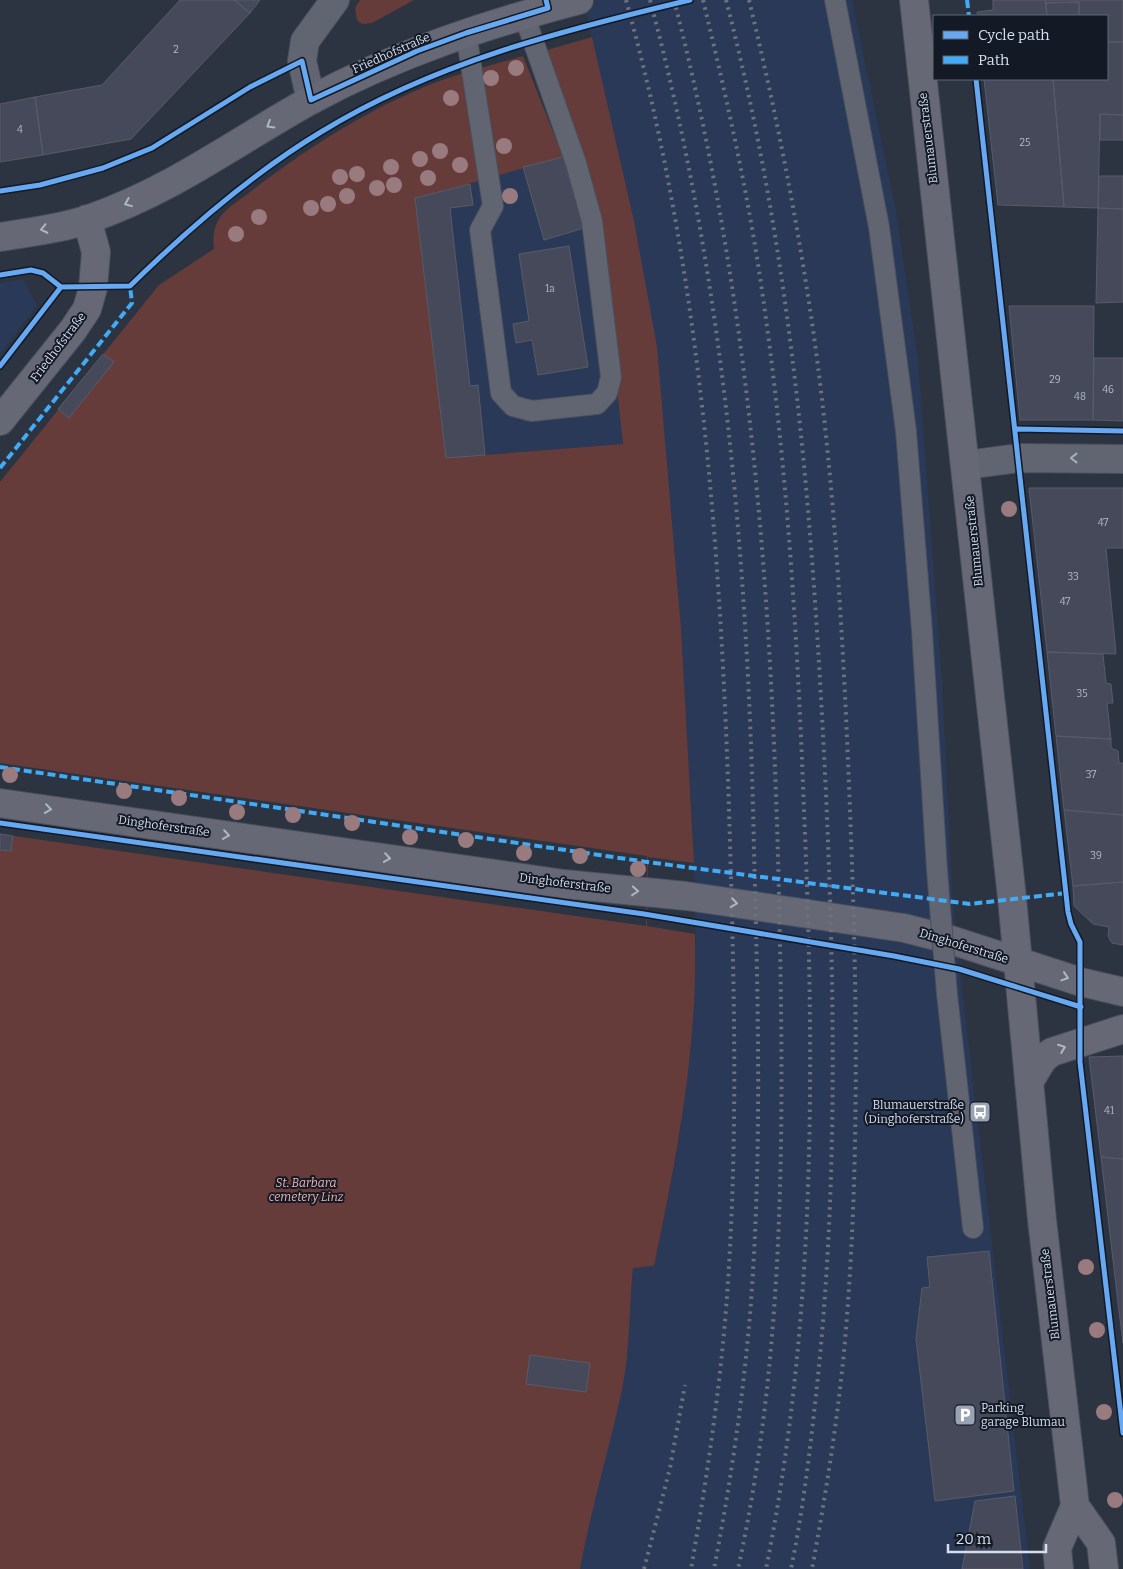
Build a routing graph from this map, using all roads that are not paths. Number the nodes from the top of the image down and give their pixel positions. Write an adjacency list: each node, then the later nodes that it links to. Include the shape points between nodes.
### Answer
1 (335, 0): 7 (street, via 305,42 302,61)
2 (579, 0): 5 (main road, Friedhofstraße)
3 (914, 0): 12 (main road, Blumauerstraße)
4 (836, 4): 18 (lane, bridge, via 879,227 906,431 947,994)
5 (539, 8): 6 (main road, Friedhofstraße); 6 (lane, via 592,221 610,377 607,393 597,404 532,411 513,406 501,393 480,230 493,206)
6 (466, 33): 7 (main road, Friedhofstraße, via 418,50)
7 (312, 100): 8 (main road, Friedhofstraße, one-way to 8, via 186,176)
8 (87, 220): 9 (main road, one-way to 9); 10 (main road, Friedhofstraße, via 96,252 93,288 87,309)
9 (0, 237)
10 (0, 421)
11 (1123, 459): 12 (street, one-way to 12, via 1019,458)
12 (966, 464): 14 (main road, Blumauerstraße)
13 (0, 802): 14 (main road, Dinghoferstraße, one-way to 14, via 564,884 686,896 904,928)
14 (1018, 963): 15 (main road, Dinghoferstraße, one-way to 15); 17 (main road, Blumauerstraße)
15 (1123, 992)
16 (1123, 1030): 17 (main road, one-way to 16, via 1052,1052)
17 (1029, 1082): 19 (main road, Blumauerstraße)
18 (973, 1228)
19 (1075, 1506): 20 (main road, Blumauerstraße, via 1057,1548); 21 (main road, Blumauerstraße, via 1101,1543)
20 (1059, 1569)
21 (1104, 1569)

